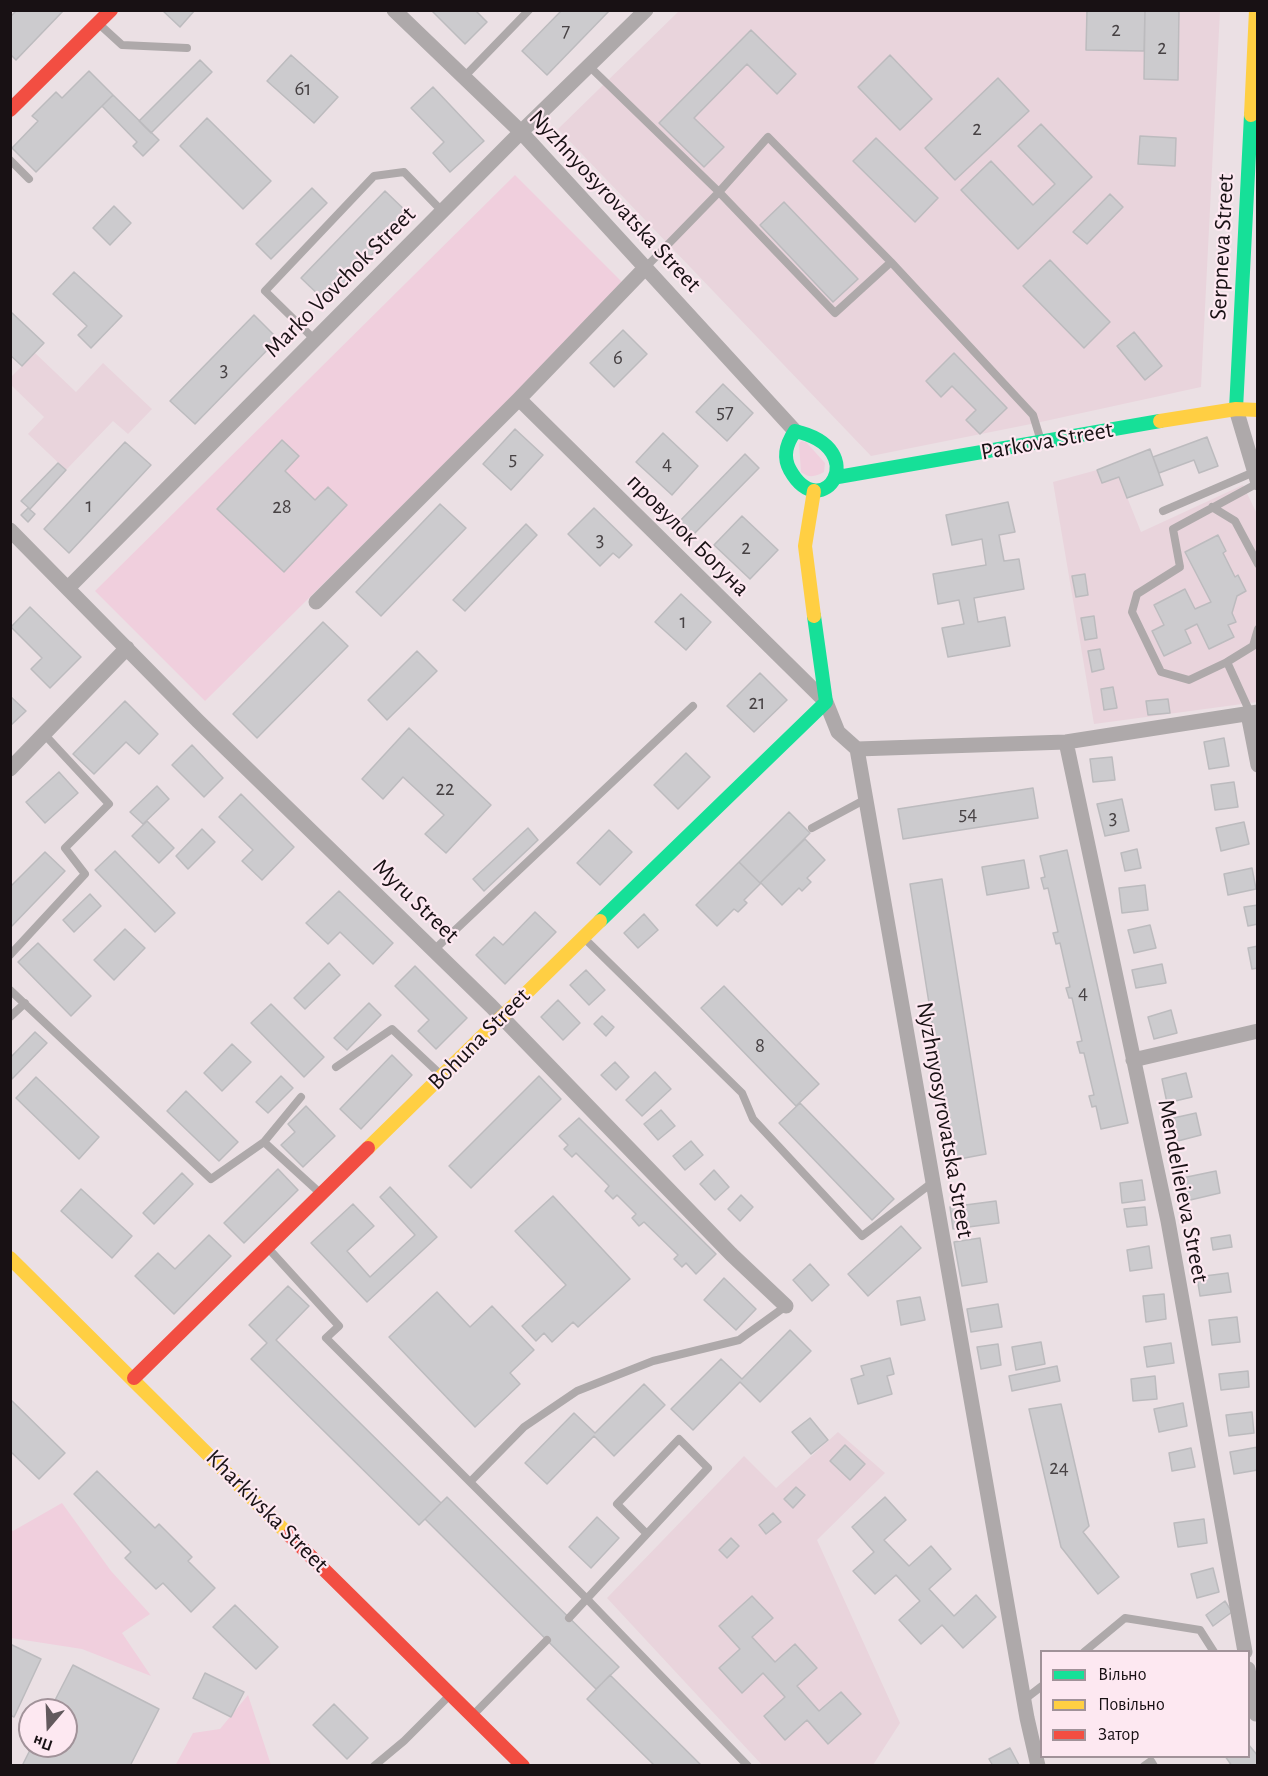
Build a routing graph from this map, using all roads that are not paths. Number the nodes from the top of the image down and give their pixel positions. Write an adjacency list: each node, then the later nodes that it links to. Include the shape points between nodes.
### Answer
1 (111, 10): 6 (main road)
2 (394, 10): 9 (street, Nyzhnyosyrovatska Street)
3 (529, 10): 9 (lane)
4 (646, 10): 8 (street, Marko Vovchok Street)
5 (1256, 10): 20 (main road, Serpneva Street)
6 (98, 23): 7 (lane, via 122,45); 10 (main road)
7 (187, 48)
8 (590, 67): 11 (street, Marko Vovchok Street); 14 (lane)
9 (464, 77): 11 (street, Nyzhnyosyrovatska Street)
10 (10, 110)
11 (521, 132): 15 (street, Marko Vovchok Street); 17 (street, Nyzhnyosyrovatska Street)
12 (10, 160): 13 (lane)
13 (29, 179)
14 (719, 192): 16 (lane, via 835,313); 16 (lane, via 768,137); 17 (lane)
15 (442, 211): 18 (street, Marko Vovchok Street); 18 (lane, via 404,172 374,176 265,291)
16 (891, 262): 23 (lane, via 1033,415)
17 (646, 267): 19 (street); 22 (street, Nyzhnyosyrovatska Street)
18 (315, 340): 31 (street, Marko Vovchok Street)
19 (519, 399): 32 (street); 36 (street, провулок Богуна)
20 (1236, 409): 21 (main road, Parkova Street); 23 (main road, Parkova Street); 25 (street, Serpneva Street)
21 (1257, 410)
22 (795, 431): 24 (main road, Nyzhnyosyrovatska Street, via 809,434 828,447 840,467); 26 (main road, via 788,439 786,463 799,485)
23 (1041, 442): 24 (main road, Parkova Street)
24 (838, 477): 26 (main road, via 826,488)
25 (1256, 480): 27 (lane); 28 (lane)
26 (814, 491): 36 (main road, via 805,546)
27 (1212, 507): 30 (lane, via 1235,521); 35 (lane, via 1173,529 1180,567 1137,594 1132,612 1161,672 1189,680)
28 (1163, 511)
29 (10, 530): 31 (street, Myru Street)
30 (1257, 564)
31 (69, 588): 34 (street, Myru Street)
32 (316, 602)
33 (1257, 629): 35 (lane, via 1253,646)
34 (127, 648): 39 (street); 47 (street, Myru Street)
35 (1227, 662): 38 (lane)
36 (826, 702): 41 (street, via 838,732); 46 (main road, Bohuna Street)
37 (693, 706): 47 (lane)
38 (1253, 713): 40 (street); 42 (street)
39 (44, 734): 43 (street); 48 (lane, via 109,804 65,848 85,874)
40 (1066, 742): 41 (street); 54 (street, Mendelieieva Street)
41 (857, 749): 44 (street, Nyzhnyosyrovatska Street)
42 (1257, 765)
43 (10, 769)
44 (866, 799): 45 (lane); 59 (street, Nyzhnyosyrovatska Street)
45 (812, 828)
46 (583, 937): 51 (main road, Bohuna Street); 59 (lane, via 742,1093 753,1119 862,1236)
47 (434, 950): 51 (street, Myru Street)
48 (10, 956)
49 (10, 990): 50 (lane)
50 (25, 1003): 52 (lane); 58 (lane, via 212,1179)
51 (502, 1016): 56 (main road, Bohuna Street); 63 (street, Myru Street)
52 (10, 1017)
53 (1257, 1031): 54 (street)
54 (1133, 1060): 72 (street, Mendelieieva Street, via 1168,1221)
55 (336, 1066): 56 (lane, via 392,1029)
56 (442, 1076): 60 (main road, Bohuna Street)
57 (301, 1097): 58 (lane)
58 (264, 1142): 60 (lane)
59 (933, 1182): 76 (street, Nyzhnyosyrovatska Street)
60 (321, 1194): 61 (main road, Bohuna Street)
61 (267, 1247): 64 (main road, Bohuna Street); 65 (lane, via 339,1326 326,1338)
62 (10, 1257): 64 (main road, Kharkivska Street)
63 (786, 1306): 65 (lane, via 739,1340 653,1361 577,1391 524,1427)
64 (134, 1378): 75 (main road, Kharkivska Street)
65 (470, 1482): 67 (lane)
66 (647, 1534): 66 (lane, via 617,1504 679,1440 708,1468); 67 (lane)
67 (587, 1599): 68 (lane); 81 (lane)
68 (569, 1618)
69 (547, 1640): 78 (lane)
70 (1086, 1650): 71 (lane, via 1125,1618 1200,1630)
71 (1213, 1650)
72 (1245, 1650)
73 (1250, 1683): 77 (street)
74 (1040, 1687): 76 (lane)
75 (451, 1694): 78 (main road, Kharkivska Street); 79 (lane)
76 (1023, 1700): 82 (street, Nyzhnyosyrovatska Street)
77 (1254, 1711)
78 (473, 1715): 80 (main road, Kharkivska Street)
79 (374, 1766)
80 (523, 1766)
81 (748, 1766)
82 (1038, 1766)
83 (1143, 1766): 84 (lane, via 1151,1761)
84 (1154, 1766)

